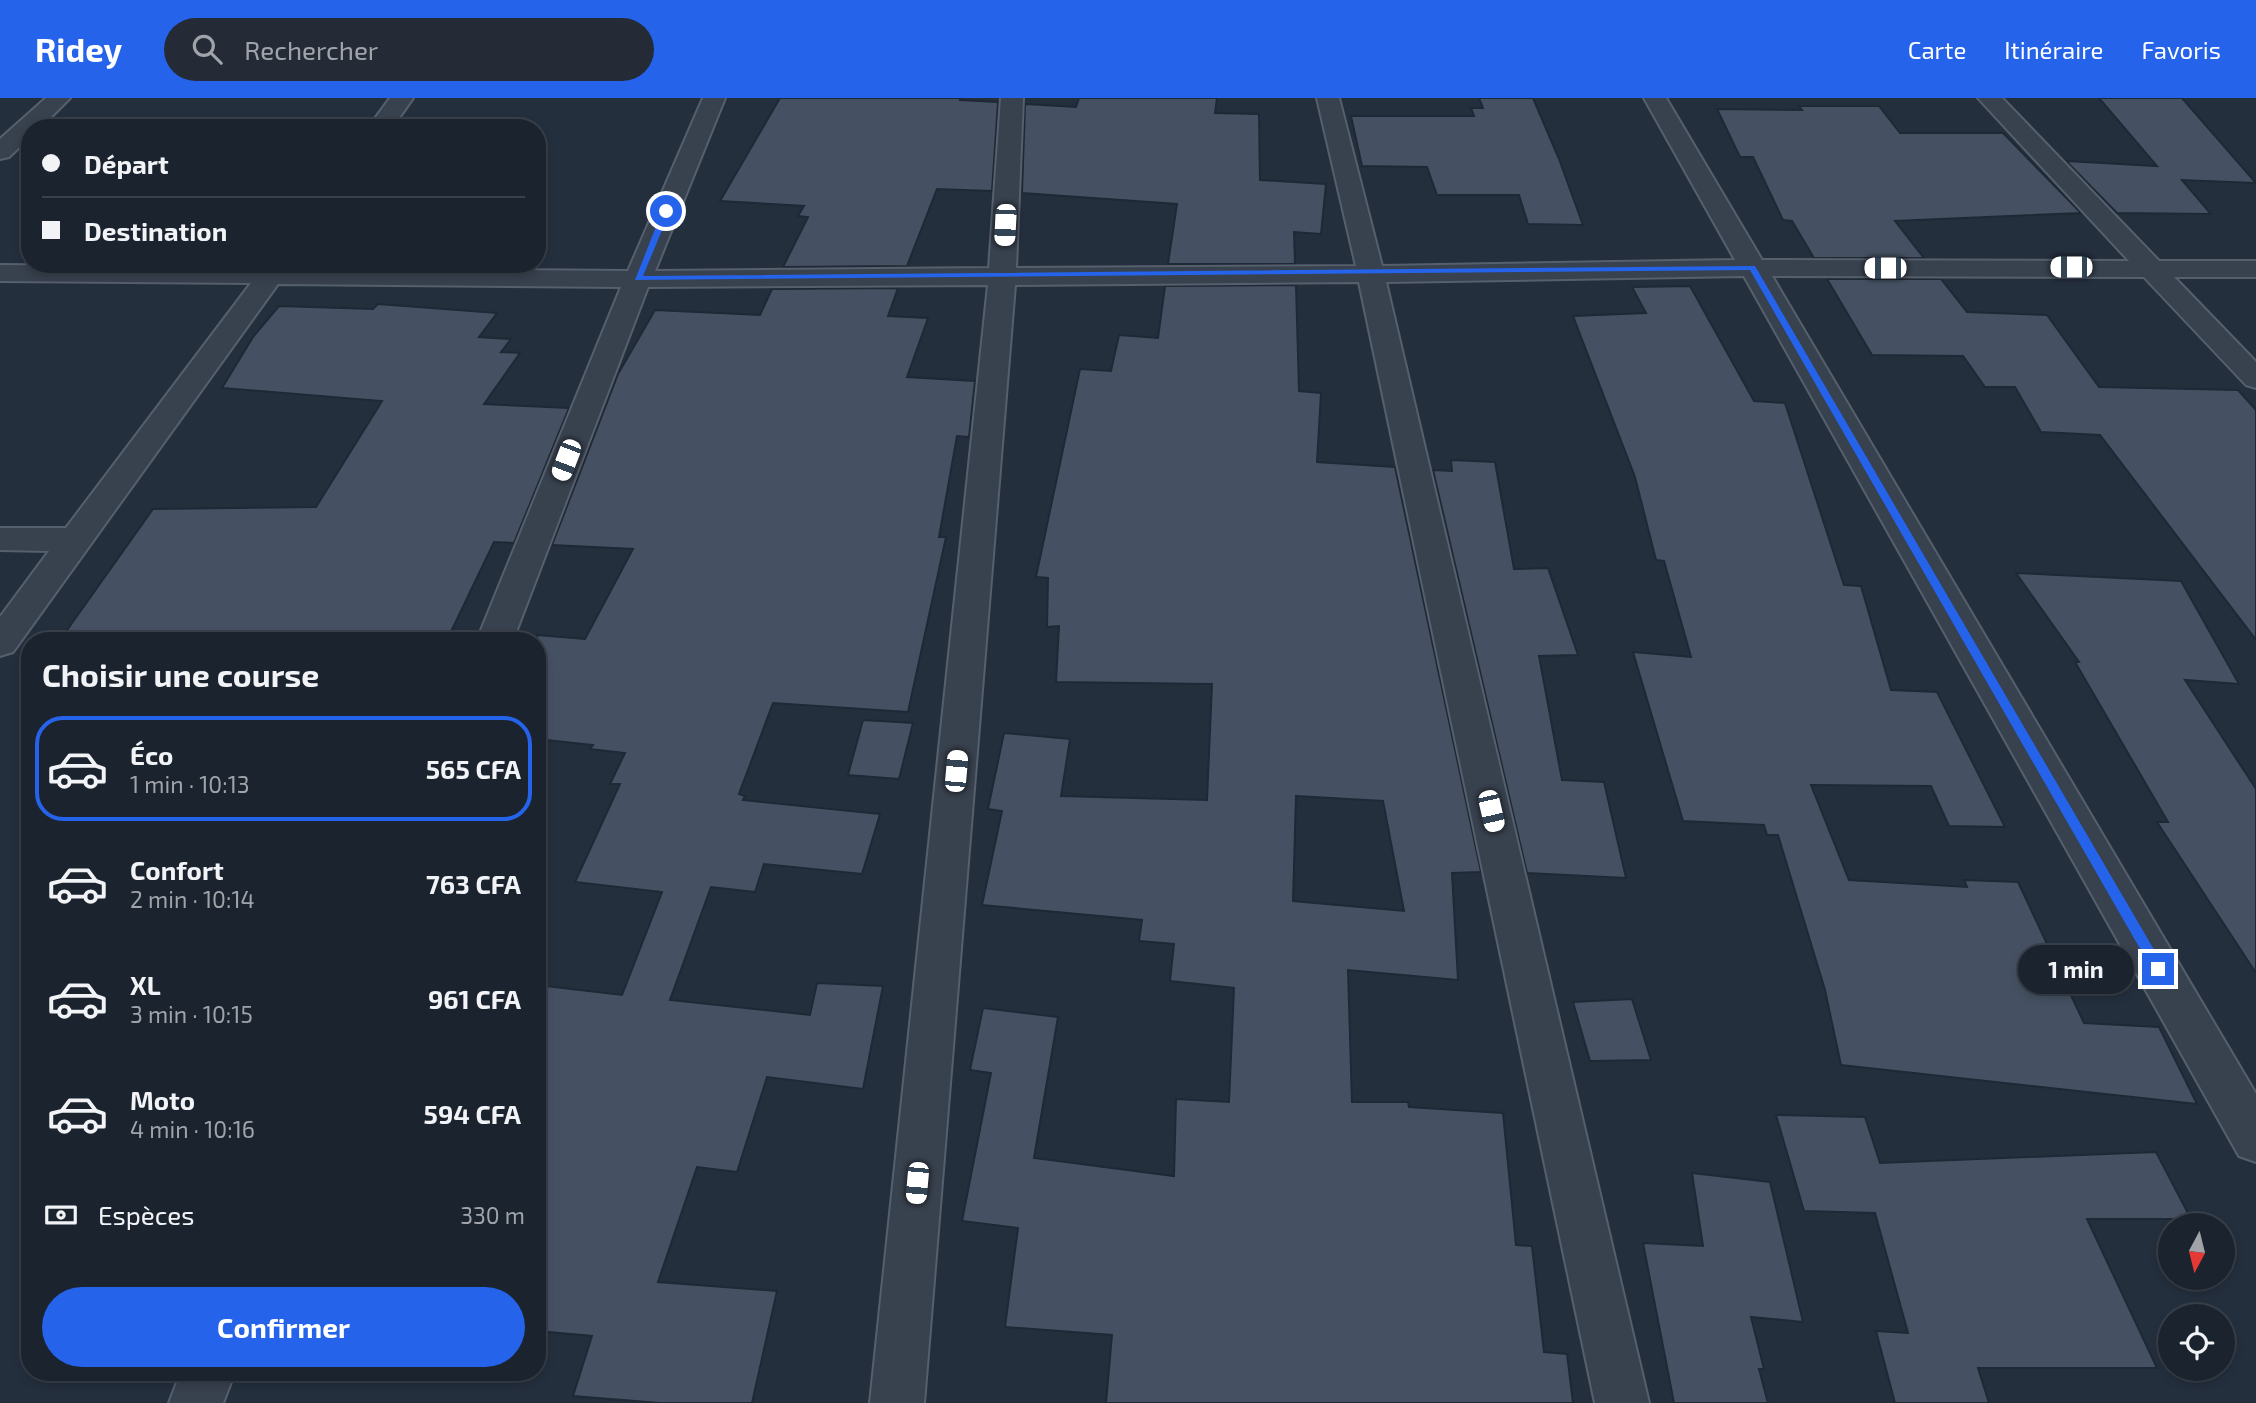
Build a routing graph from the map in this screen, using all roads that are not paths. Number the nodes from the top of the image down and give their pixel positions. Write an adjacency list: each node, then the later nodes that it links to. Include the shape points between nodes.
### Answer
1 (59, 98): 8 (street)
2 (402, 98): 9 (street)
3 (714, 98): 21 (street)
4 (1012, 98): 20 (street)
5 (1328, 98): 19 (street)
6 (1655, 98): 13 (street)
7 (1989, 98): 12 (street)
8 (36, 119)
9 (387, 119)
10 (21, 133): 11 (street)
11 (0, 152)
12 (2150, 267): 13 (street); 14 (street); 22 (street)
13 (1752, 268): 19 (street); 27 (street)
14 (2256, 269)
15 (0, 273): 16 (street)
16 (21, 273)
17 (273, 273): 24 (street)
18 (396, 273): 21 (street)
19 (1371, 274): 20 (street); 31 (street)
20 (1002, 276): 21 (street); 30 (street)
21 (638, 279): 25 (street)
22 (2256, 379)
23 (0, 539): 24 (street)
24 (76, 540): 26 (street)
25 (498, 632)
26 (0, 643)
27 (2256, 1139)
28 (205, 1381): 29 (street)
29 (196, 1403)
30 (897, 1403)
31 (1622, 1403)

